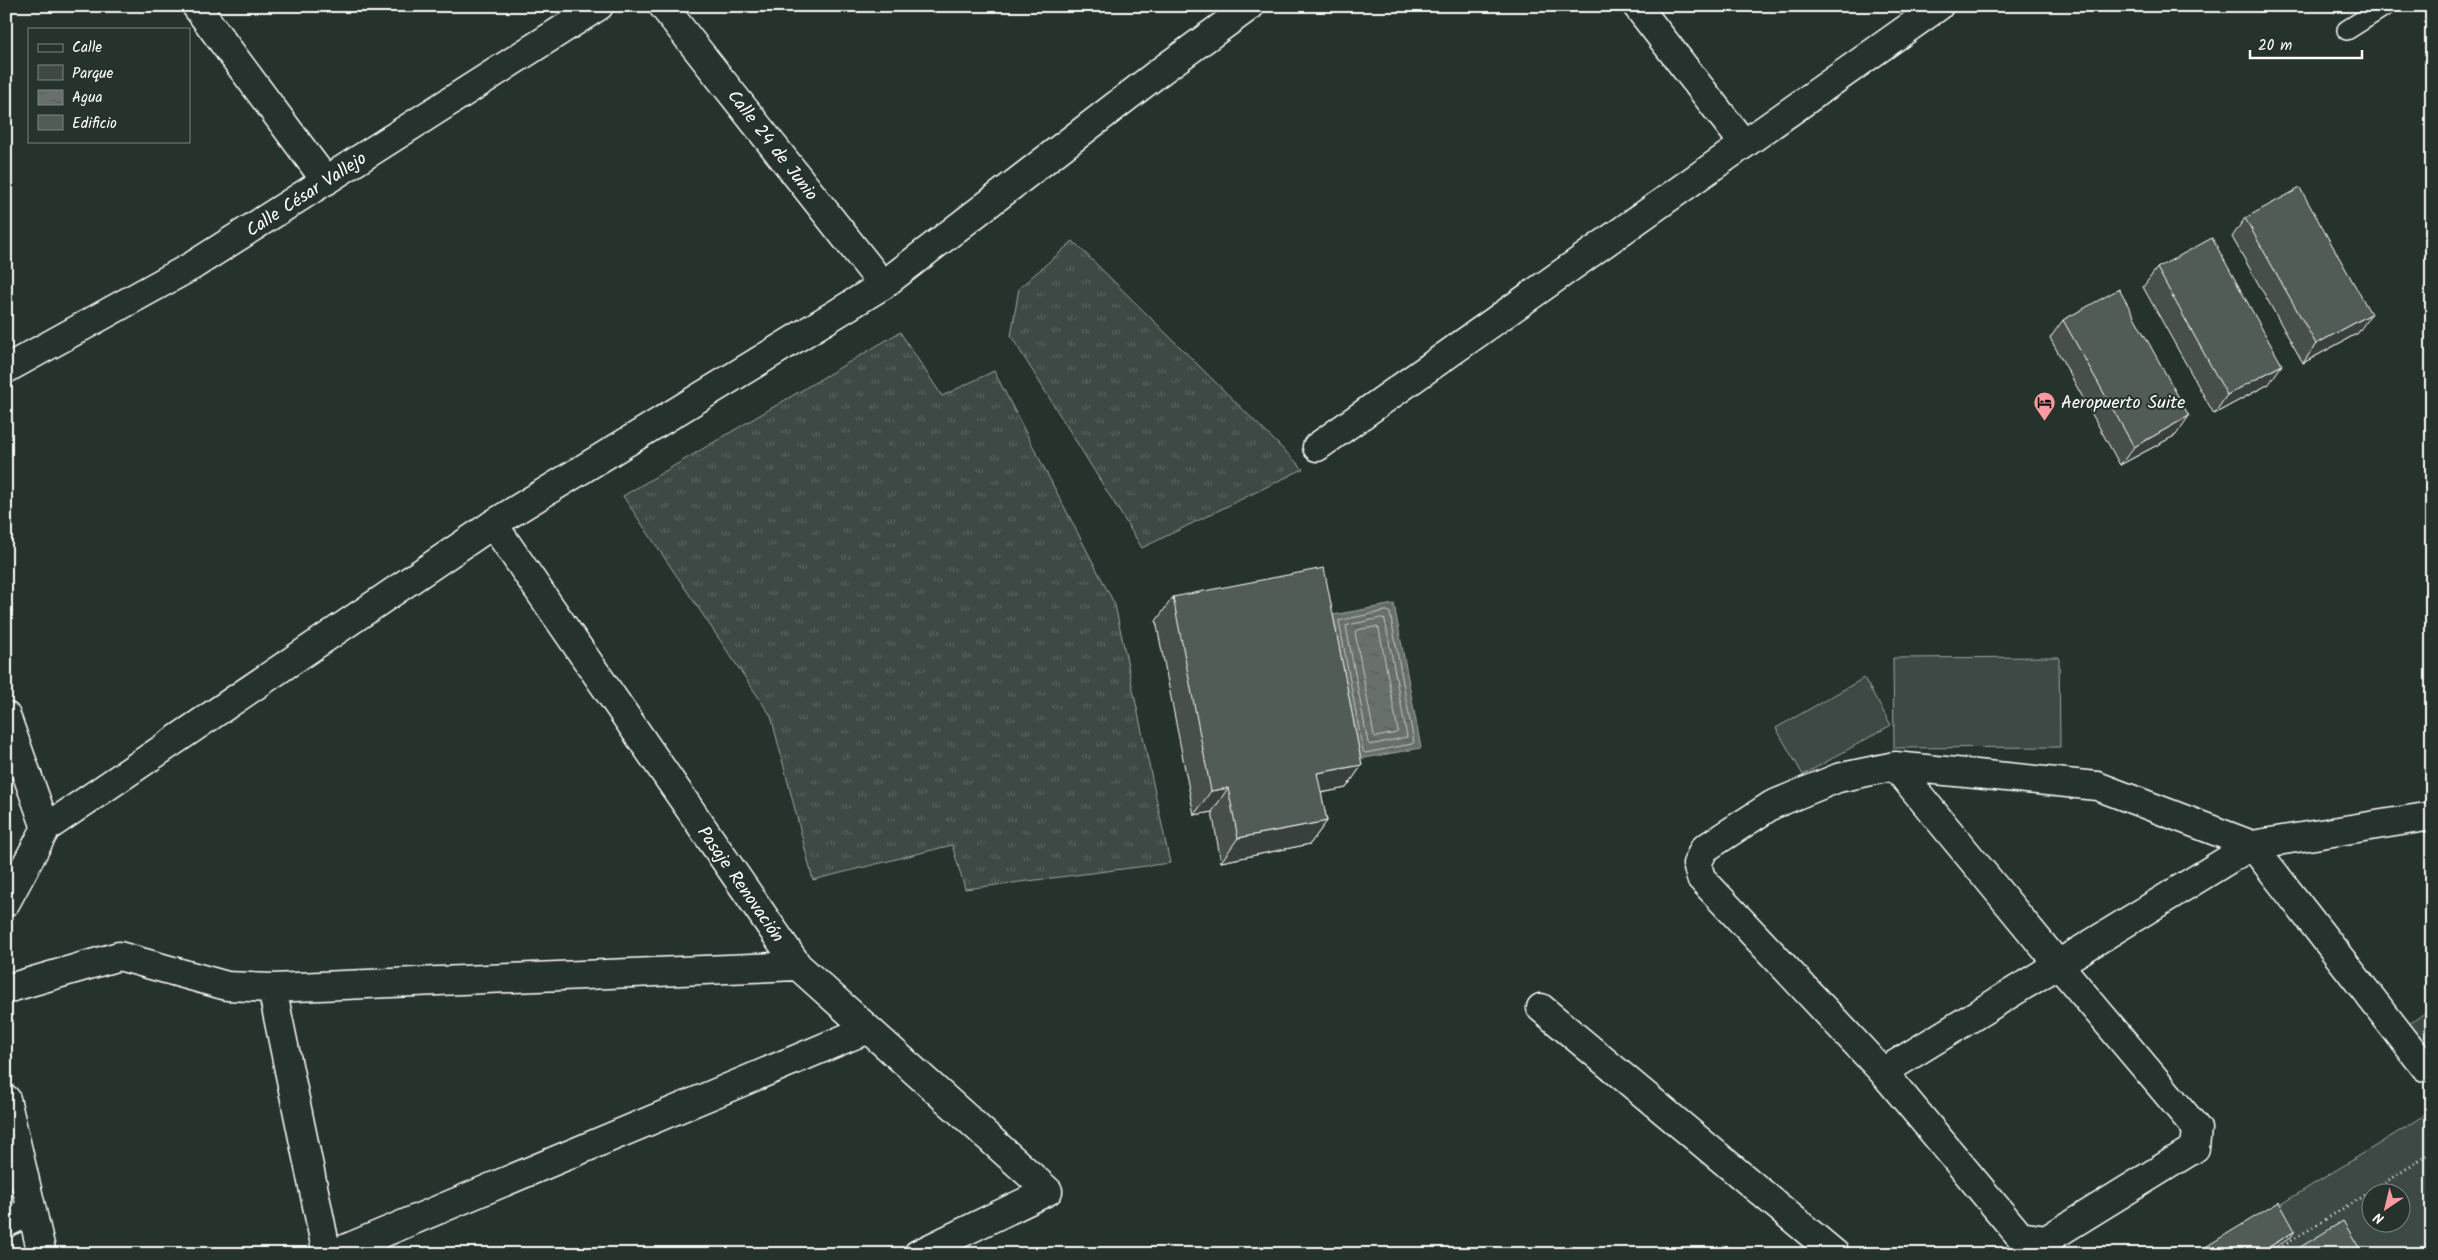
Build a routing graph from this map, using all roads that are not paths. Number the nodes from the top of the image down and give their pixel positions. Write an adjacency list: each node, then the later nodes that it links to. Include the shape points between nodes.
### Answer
1 (196, 6): 10 (street)
2 (599, 6): 10 (street, Calle César Vallejo)
3 (663, 6): 11 (street, Calle 24 de Junio)
4 (1250, 6): 11 (street)
5 (1637, 6): 9 (street)
6 (1939, 6): 9 (street)
7 (2385, 6): 8 (lane)
8 (2347, 30)
9 (1744, 144): 13 (street)
10 (326, 181): 12 (street, Calle César Vallejo, via 192,266)
11 (883, 284): 14 (street)
12 (8, 365)
13 (1316, 447)
14 (493, 524): 18 (street); 22 (street, Pasaje Renovación)
15 (6, 716): 18 (street)
16 (1895, 766): 19 (street, via 2097,786); 21 (street); 28 (street, via 1838,778 1772,805 1704,850 1697,864 1701,878)
17 (2432, 816): 19 (street)
18 (46, 828): 20 (street)
19 (2252, 845): 21 (street); 27 (street)
20 (6, 902)
21 (2058, 964): 28 (street); 28 (street, via 2197,1129 2195,1148 2046,1240 2020,1236)
22 (798, 966): 23 (street); 26 (street, Pasaje Renovación)
23 (272, 988): 24 (street, via 227,986 119,956); 33 (street)
24 (6, 989)
25 (1541, 1008): 36 (street)
26 (868, 1029): 34 (street); 35 (street, Pasaje Renovación, via 1048,1191)
27 (2425, 1067)
28 (1883, 1072)
29 (6, 1098): 30 (street)
30 (32, 1210): 31 (street); 32 (street)
31 (6, 1224)
32 (42, 1254)
33 (327, 1254)
34 (334, 1254)
35 (918, 1254)
36 (1835, 1254)

